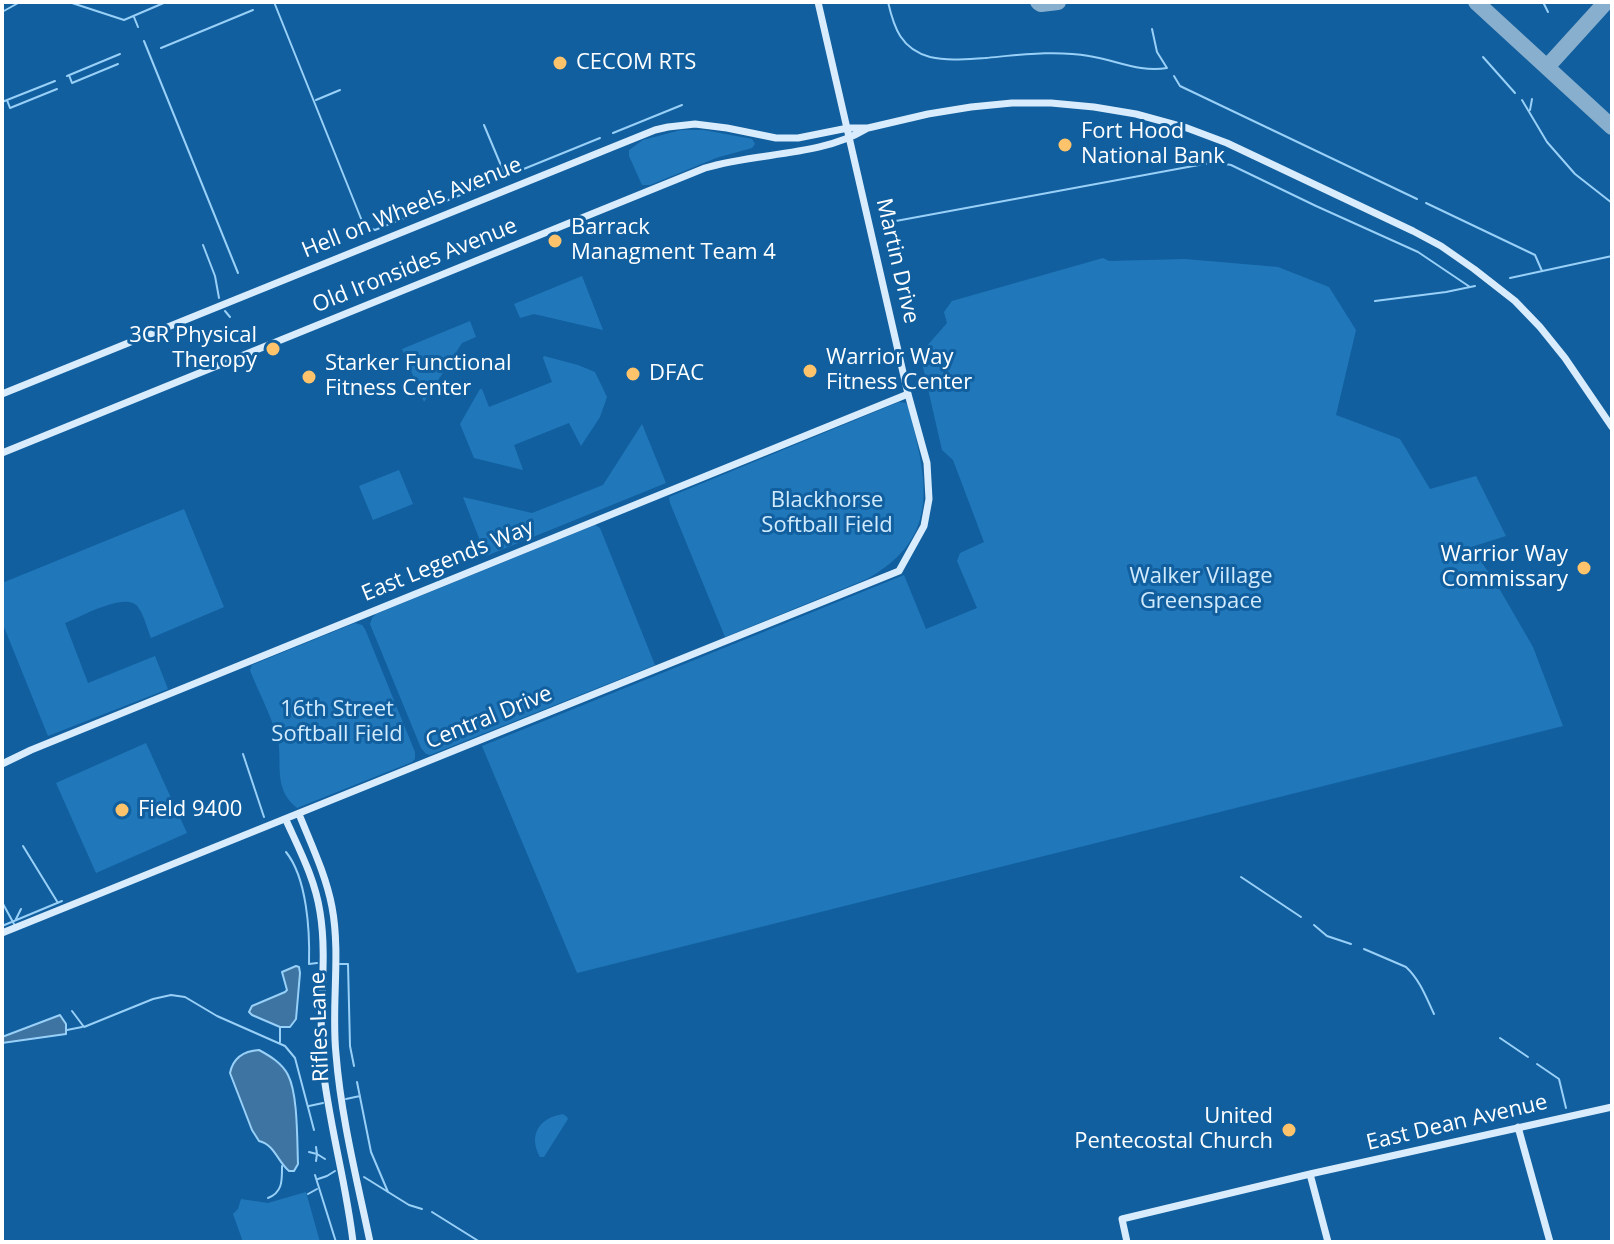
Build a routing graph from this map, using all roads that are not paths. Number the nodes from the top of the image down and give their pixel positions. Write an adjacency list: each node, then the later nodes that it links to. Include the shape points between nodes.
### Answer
1 (818, 2): 2 (street, Martin Drive)
2 (848, 128): 3 (street, Hell on Wheels Avenue); 4 (street, Martin Drive); 5 (street, Hell on Wheels Avenue, via 788,139 695,124 655,130)
3 (868, 128): 4 (street, Old Ironsides Avenue); 7 (street, via 989,104 1051,103 1136,114 1213,137 1413,231 1489,279 1557,347)
4 (850, 139): 6 (street, Martin Drive); 8 (street, Old Ironsides Avenue, via 705,168)
5 (2, 394)
6 (908, 394): 9 (street, Martin Drive, via 927,463 929,499 924,526); 10 (street, East Legends Way)
7 (1612, 427)
8 (2, 453)
9 (899, 571): 11 (street, Central Drive)
10 (2, 764)
11 (299, 814): 12 (street, Central Drive); 18 (street, Rifles Lane, via 332,907 337,1064)
12 (286, 820): 13 (street, Central Drive); 17 (street, Rifles Lane, via 320,914 322,1062)
13 (2, 933)
14 (1612, 1107): 15 (street, East Dean Avenue)
15 (1518, 1127): 16 (street, East Dean Avenue); 21 (street)
16 (1310, 1174): 19 (street, East Dean Avenue, via 1122,1219); 20 (street)
17 (353, 1242)
18 (370, 1242)
19 (1127, 1242)
20 (1328, 1242)
21 (1550, 1242)

